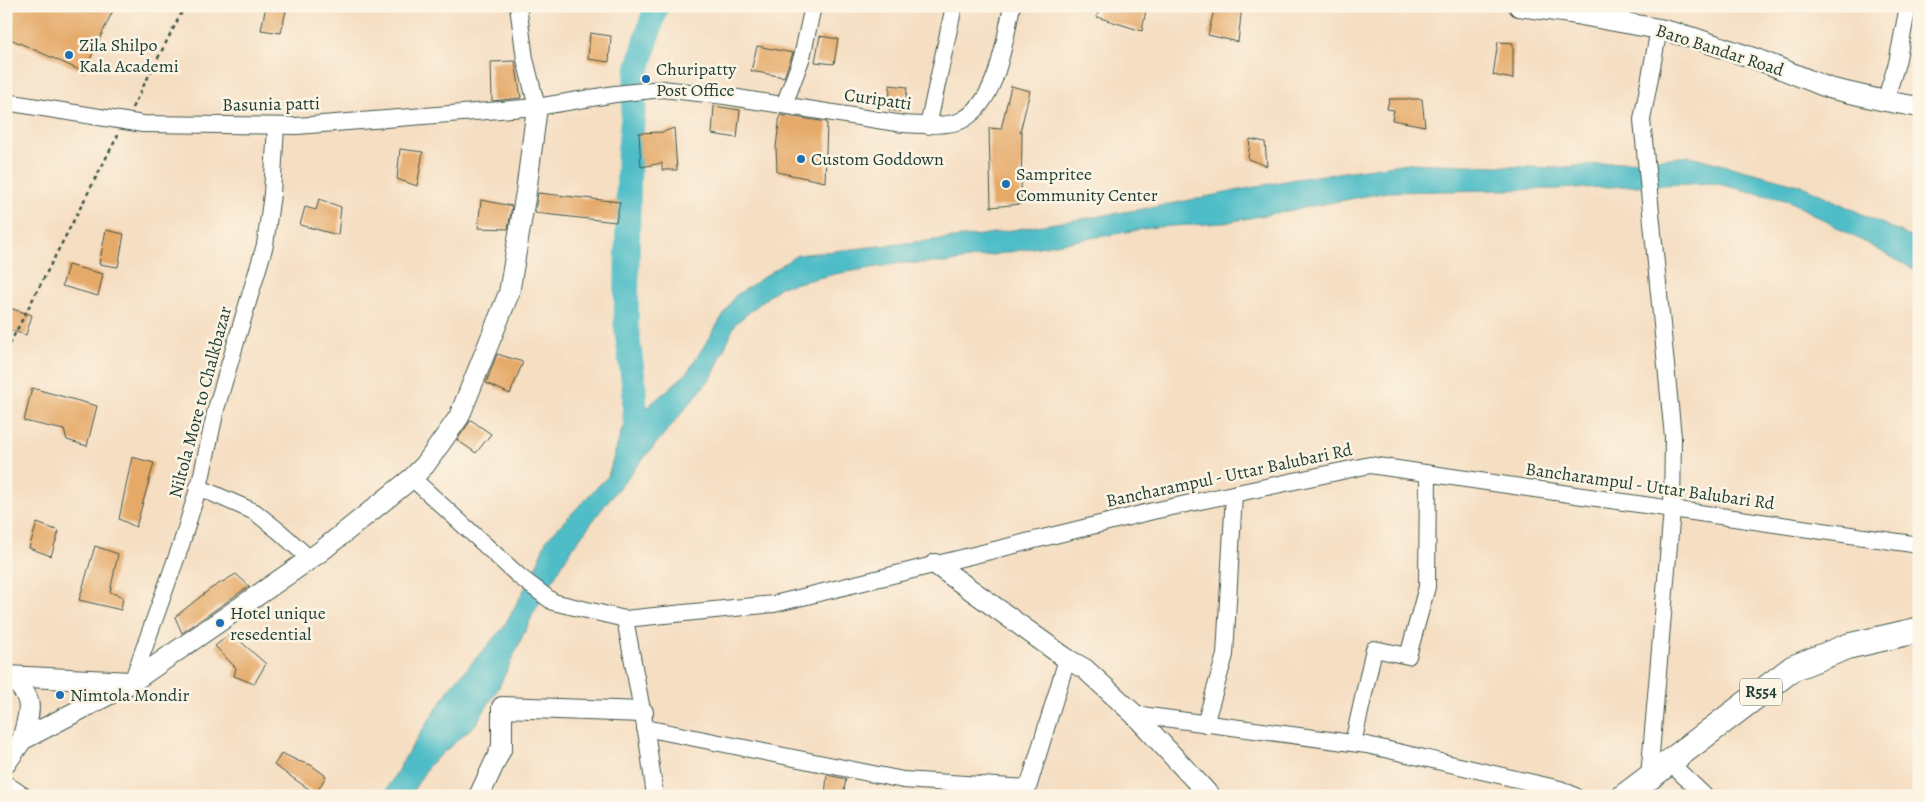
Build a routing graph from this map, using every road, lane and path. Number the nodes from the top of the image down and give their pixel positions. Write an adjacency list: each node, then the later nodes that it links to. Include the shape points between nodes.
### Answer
1 (185, 6): 15 (path)
2 (518, 6): 13 (street)
3 (813, 6): 12 (street, via 802,57)
4 (954, 6): 17 (street)
5 (1012, 6): 17 (street, Curipatti, via 995,78 982,102 963,120)
6 (1519, 6): 8 (street, Baro Bandar Road)
7 (1908, 6): 11 (street)
8 (1659, 29): 11 (street, Baro Bandar Road, via 1759,60 1828,88); 24 (street, via 1642,120 1673,437)
9 (615, 94): 12 (street, Curipatti, via 662,89); 13 (street, Basunia patti)
10 (6, 102): 16 (street, Basunia patti, via 143,124)
11 (1885, 102): 14 (street, Baro Bandar Road)
12 (784, 104): 17 (street, Curipatti)
13 (536, 107): 16 (street, Basunia patti); 21 (street, via 509,293 459,417)
14 (1919, 107)
15 (130, 112)
16 (276, 126): 22 (street, Niltola More to Chalkbazar, via 265,245 216,409)
17 (928, 126)
18 (121, 130): 19 (path)
19 (6, 351)
20 (1428, 474): 23 (street, Bancharampul - Uttar Balubari Rd, via 1370,465); 24 (street, Bancharampul - Uttar Balubari Rd); 37 (street, via 1427,587 1408,656 1374,649)
21 (412, 478): 26 (street); 28 (street, Bancharampul - Uttar Balubari Rd, via 520,577 553,602)
22 (198, 487): 26 (street, via 255,512); 32 (street, Niltola More to Chalkbazar, via 178,554)
23 (1234, 494): 27 (street, Bancharampul - Uttar Balubari Rd); 35 (street, via 1226,655)
24 (1672, 510): 25 (street, Bancharampul - Uttar Balubari Rd); 41 (street)
25 (1919, 545)
26 (310, 559): 32 (street)
27 (935, 564): 28 (street, Bancharampul - Uttar Balubari Rd, via 774,604); 30 (street)
28 (625, 619): 34 (street)
29 (1919, 630): 38 (main road, R554, via 1850,646 1793,668)
30 (1067, 659): 33 (street, via 1085,669); 42 (street)
31 (8, 676): 32 (street); 36 (street, via 28,699 29,713)
32 (132, 682): 36 (street)
33 (1134, 714): 35 (street); 46 (street)
34 (644, 720): 42 (street, via 903,780); 44 (street, via 502,707 502,747); 45 (street)
35 (1205, 724): 37 (street)
36 (22, 740): 39 (street)
37 (1353, 743): 47 (street, via 1560,789)
38 (1669, 762): 41 (main road, R554); 48 (street)
39 (6, 763)
40 (6, 784): 43 (street)
41 (1635, 790)
42 (1029, 792)
43 (24, 796)
44 (480, 796)
45 (655, 796)
46 (1210, 796)
47 (1575, 796)
48 (1705, 796)

